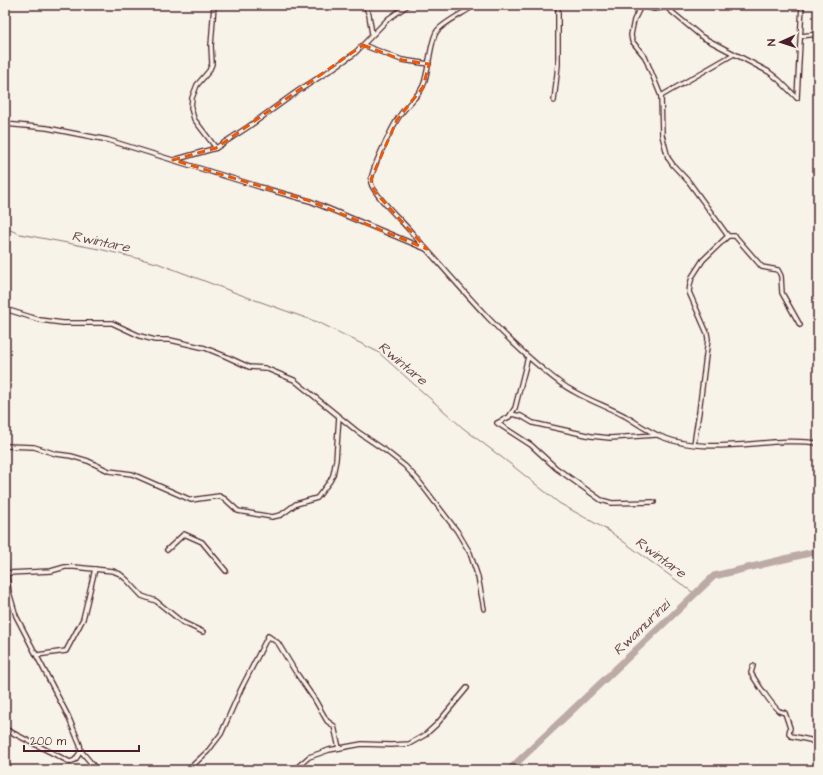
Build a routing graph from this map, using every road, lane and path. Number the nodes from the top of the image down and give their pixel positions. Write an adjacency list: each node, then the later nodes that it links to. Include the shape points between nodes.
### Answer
1 (214, 5): 19 (street, via 212,64 197,85 191,108 194,119)
2 (365, 5): 10 (street)
3 (408, 5): 10 (street)
4 (475, 5): 15 (street, via 436,32)
5 (558, 5): 17 (street, via 558,65)
6 (641, 5): 9 (street, via 654,9); 16 (street, via 630,35 644,57)
7 (685, 5): 9 (street)
8 (802, 5): 12 (street)
9 (666, 7): 14 (street, via 702,37)
10 (372, 34): 13 (street)
11 (818, 34): 12 (street)
12 (801, 36): 14 (street, via 797,98 769,72)
13 (363, 45): 15 (street, via 402,60); 19 (street, via 329,72)
14 (734, 54): 16 (street)
15 (429, 64): 22 (street, via 423,87 397,120 371,179 379,197)
16 (661, 96): 21 (street, via 662,135 668,158 689,182)
17 (554, 101)
18 (5, 124): 20 (street, via 47,128 108,140)
19 (216, 148): 20 (street)
20 (173, 160): 22 (street, via 310,201)
21 (728, 236): 24 (street, via 735,236 762,267 778,270 782,293); 30 (street, via 703,260 690,285 689,292 708,339)
22 (427, 249): 25 (street)
23 (5, 309): 27 (street, via 40,320 112,323 140,336 205,348 249,367 265,368 294,380)
24 (800, 325)
25 (528, 357): 26 (street, via 515,408); 28 (street, via 572,391)
26 (511, 414): 28 (street, via 533,423 591,436 610,438); 32 (street, via 497,423 531,445 556,468 601,500 612,503)
27 (338, 416): 31 (street, via 336,460 330,481 317,498 296,504 281,515 272,517 238,511 219,496 191,500 132,474 109,471 72,456 34,447); 38 (street, via 386,451 426,489 470,552)
28 (658, 435): 30 (street)
29 (818, 443): 30 (street, via 776,442 733,446)
30 (694, 444)
31 (5, 446)
32 (654, 502)
33 (167, 550): 36 (street, via 184,534 202,542)
34 (5, 560): 37 (street)
35 (95, 569): 37 (street, via 67,567 51,571); 39 (street, via 120,574 142,596 156,601 182,622); 40 (street, via 83,619 66,651)
36 (226, 571)
37 (8, 573): 40 (street, via 9,592 16,616)
38 (484, 609)
39 (203, 632)
40 (37, 655): 46 (street, via 68,716)
41 (753, 666): 44 (street, via 751,673 762,691 778,710 785,713 791,736 810,740)
42 (467, 688): 45 (street, via 437,724 409,744 362,744)
43 (5, 729): 46 (street, via 70,762 75,760)
44 (818, 745)
45 (339, 748): 48 (street, via 334,726 327,721 278,643 268,636 221,734 192,766); 49 (street, via 309,757)
46 (80, 751): 47 (street)
47 (97, 770)
48 (196, 770)
49 (294, 770)

